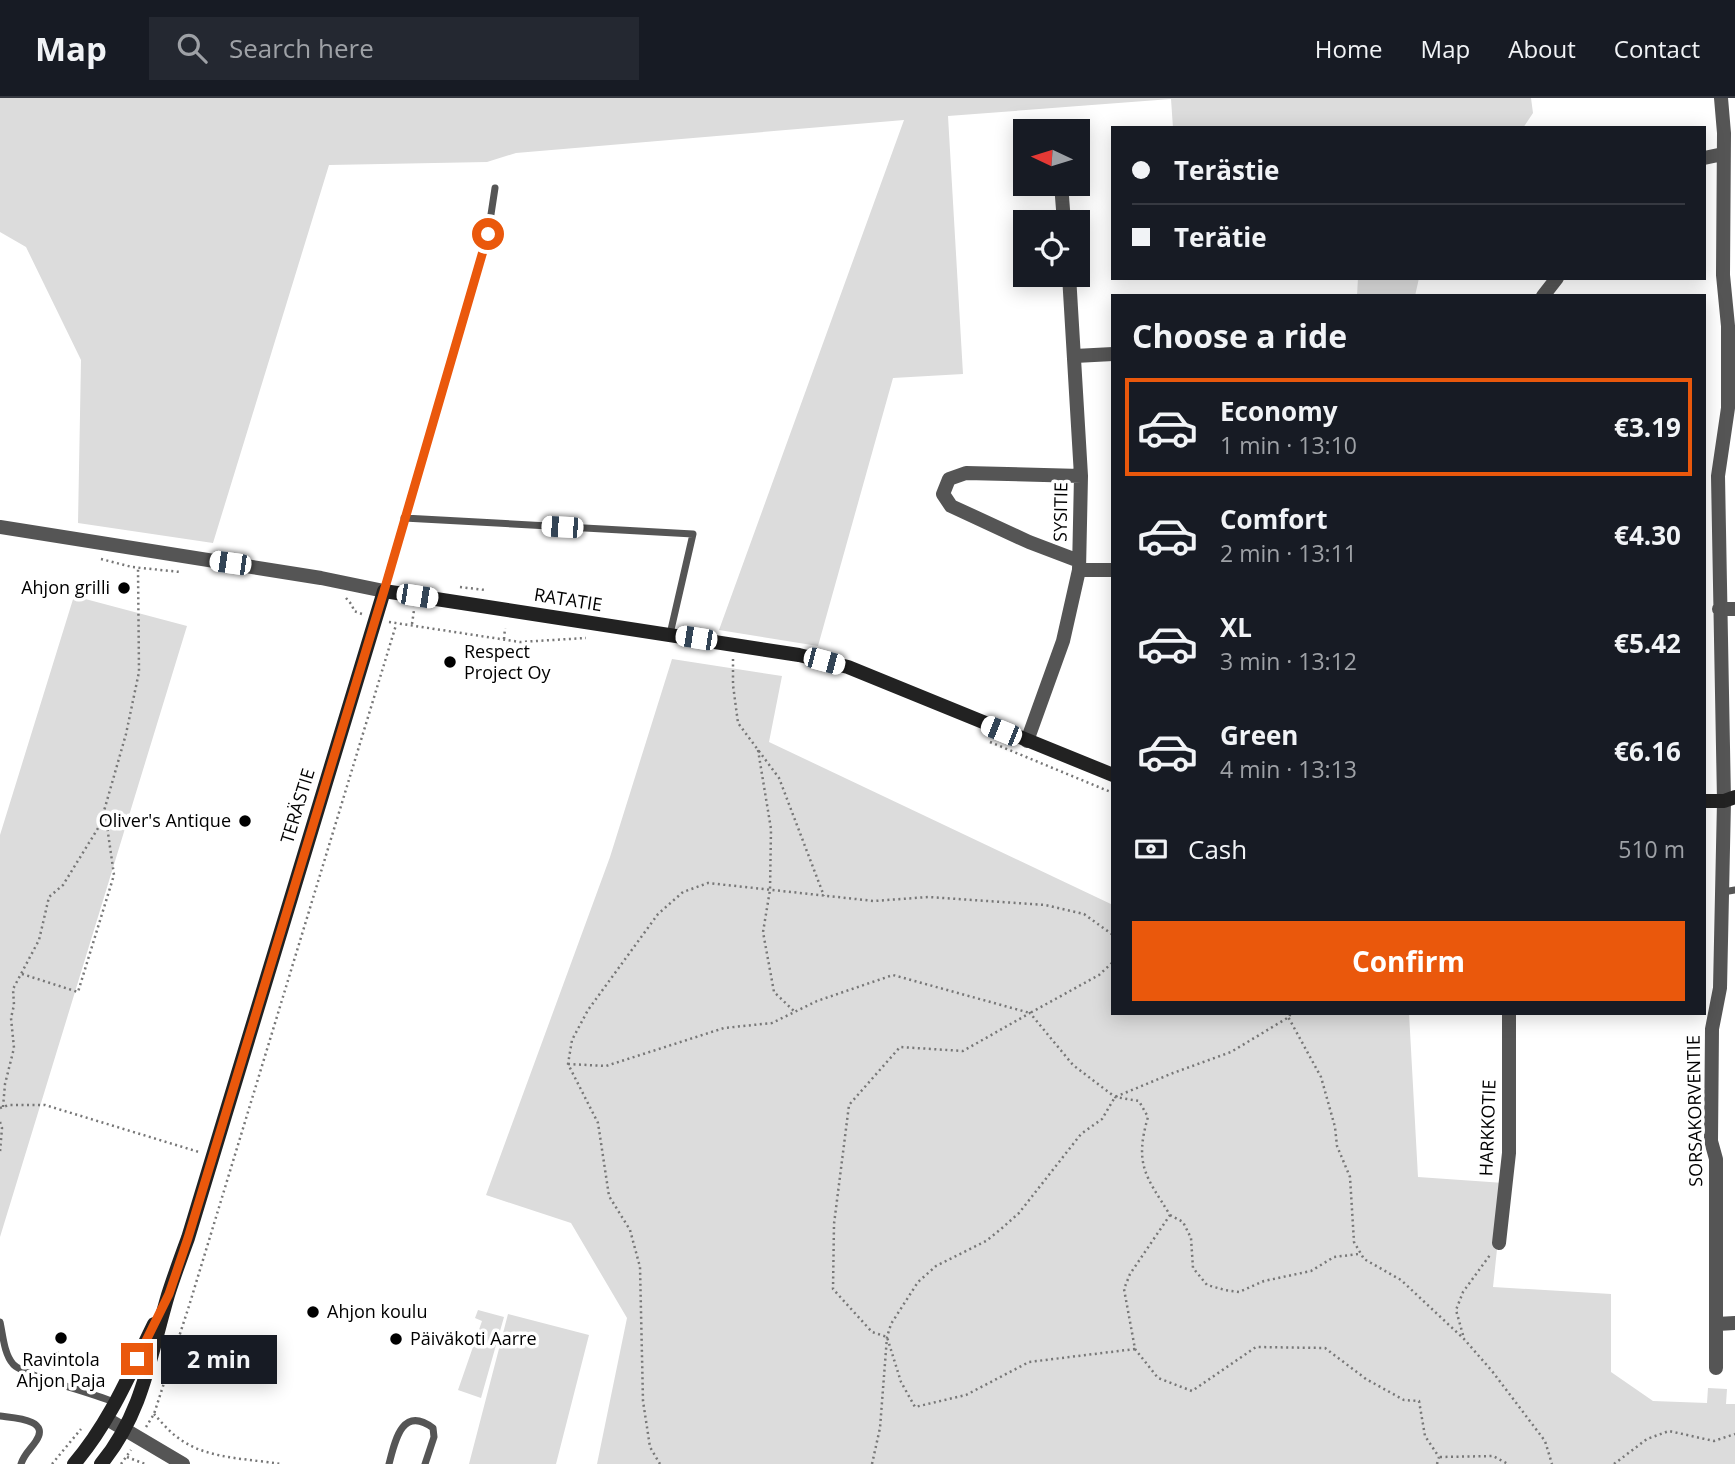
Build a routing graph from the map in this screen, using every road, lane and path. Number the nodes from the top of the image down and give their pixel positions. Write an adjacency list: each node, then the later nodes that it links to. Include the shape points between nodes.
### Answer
1 (1721, 98): 2 (street, SORSAKORVENTIE)
2 (1729, 133): 3 (street, SORSAKORVENTIE)
3 (1723, 154): 4 (street); 22 (street, SORSAKORVENTIE, via 1728,408 1718,476)
4 (1706, 158)
5 (495, 188): 12 (lane, TERÄSTIE, via 488,234)
6 (1555, 280): 8 (street)
7 (1070, 287): 10 (street, SYSITIE)
8 (1545, 294)
9 (1111, 354): 10 (street)
10 (1076, 356): 11 (street, SYSITIE)
11 (1081, 476): 15 (street, SYSITIE); 15 (street, via 966,473 949,479 943,494 951,506)
12 (404, 518): 19 (lane, TERÄSTIE); 28 (lane, via 693,534)
13 (0, 527): 19 (street, RATATIE)
14 (97, 558): 16 (path)
15 (1079, 565): 17 (street); 33 (street, SYSITIE, via 1063,641)
16 (138, 568): 18 (path); 39 (path, via 139,672)
17 (1111, 570)
18 (188, 573)
19 (384, 591): 24 (street, TERÄSTIE); 28 (street, RATATIE)
20 (338, 596): 24 (path, via 347,598 354,611)
21 (415, 608): 25 (path)
22 (1719, 609): 23 (street); 38 (street, SORSAKORVENTIE)
23 (1735, 609)
24 (375, 618): 26 (path); 57 (street, TERÄSTIE)
25 (412, 624): 26 (path); 30 (path)
26 (396, 625): 58 (path)
27 (505, 628): 30 (path)
28 (670, 634): 33 (street, RATATIE, via 848,667)
29 (592, 639): 30 (path)
30 (503, 640)
31 (733, 658): 34 (path, via 738,723)
32 (982, 739): 36 (path)
33 (1027, 741): 35 (street, RATATIE)
34 (758, 750): 40 (path, via 771,829); 42 (path, via 779,778)
35 (1111, 774)
36 (1111, 792)
37 (1706, 801): 38 (street)
38 (1731, 801): 41 (street, SORSAKORVENTIE)
39 (105, 808): 45 (path, via 100,825 63,886 49,897 38,940); 45 (path, via 114,875 78,992)
40 (770, 890): 42 (path); 48 (path, via 763,932 774,992); 52 (path, via 708,883 683,892 659,914 588,1010 572,1040)
41 (1729, 891): 46 (street, SORSAKORVENTIE)
42 (824, 896): 43 (path, via 1045,905 1084,914)
43 (1111, 933)
44 (1111, 964): 49 (path)
45 (21, 974): 54 (path, via 13,989 14,1048)
46 (1720, 989): 47 (street); 65 (street, SORSAKORVENTIE, via 1712,1029 1711,1116 1716,1159)
47 (1735, 989)
48 (795, 1012): 49 (path, via 892,975); 52 (path, via 772,1023 724,1028 606,1066)
49 (1030, 1013): 53 (path, via 1073,1065); 66 (path, via 963,1051 900,1047 849,1105 834,1224 833,1289 872,1332)
50 (1290, 1015): 53 (path, via 1231,1052); 61 (path, via 1321,1077 1337,1146 1350,1177 1354,1242)
51 (1509, 1015): 60 (street, HARKKOTIE, via 1509,1153)
52 (568, 1064): 90 (path, via 598,1123 609,1196 631,1230 640,1267 643,1401 650,1447)
53 (1115, 1097): 59 (path, via 1139,1101 1148,1117 1142,1136 1142,1169); 66 (path, via 1102,1119 1081,1133 1010,1221 918,1282)
54 (1, 1108): 57 (path, via 45,1105)
55 (0, 1122): 56 (path)
56 (0, 1152)
57 (212, 1156): 58 (path); 62 (street, TERÄSTIE)
58 (233, 1161): 73 (path)
59 (1170, 1215): 61 (path, via 1183,1222 1191,1238 1193,1268 1208,1285 1225,1290 1239,1292 1311,1271 1334,1257); 68 (path, via 1124,1289)
60 (1499, 1243): 67 (path, via 1463,1292 1456,1310)
61 (1360, 1254): 67 (path, via 1401,1280)
62 (169, 1294): 72 (street); 76 (street, TERÄSTIE, via 144,1388)
63 (0, 1322): 71 (lane, via 13,1365)
64 (1735, 1323): 65 (street)
65 (1717, 1324): 70 (street, SORSAKORVENTIE)
66 (887, 1337): 68 (path, via 901,1382 915,1407 966,1395 1029,1362); 91 (path, via 880,1429)
67 (1464, 1339): 94 (path, via 1545,1441)
68 (1135, 1349): 80 (path, via 1158,1378 1192,1391 1256,1347 1325,1348 1366,1379 1404,1400 1419,1401 1425,1436)
69 (58, 1350): 71 (path)
70 (1716, 1368)
71 (49, 1379): 72 (lane)
72 (116, 1403): 75 (street)
73 (154, 1413): 78 (path); 87 (path, via 186,1444)
74 (0, 1416): 81 (lane, via 30,1420 39,1428)
75 (107, 1419): 76 (street); 82 (street)
76 (125, 1430): 78 (street); 83 (street, TERÄSTIE)
77 (1735, 1434): 95 (path, via 1714,1441 1669,1431 1647,1439)
78 (139, 1439): 79 (path); 86 (street)
79 (127, 1457): 84 (path); 85 (path)
80 (1439, 1457): 92 (path); 93 (path, via 1493,1456)
81 (21, 1464)
82 (74, 1464)
83 (101, 1464)
84 (121, 1464)
85 (145, 1464)
86 (183, 1464)
87 (281, 1464)
88 (389, 1464): 89 (lane, via 401,1428 415,1421 433,1428 435,1437)
89 (425, 1464)
90 (660, 1464)
91 (872, 1464)
92 (1437, 1464)
93 (1508, 1464)
94 (1552, 1464)
95 (1614, 1464)

